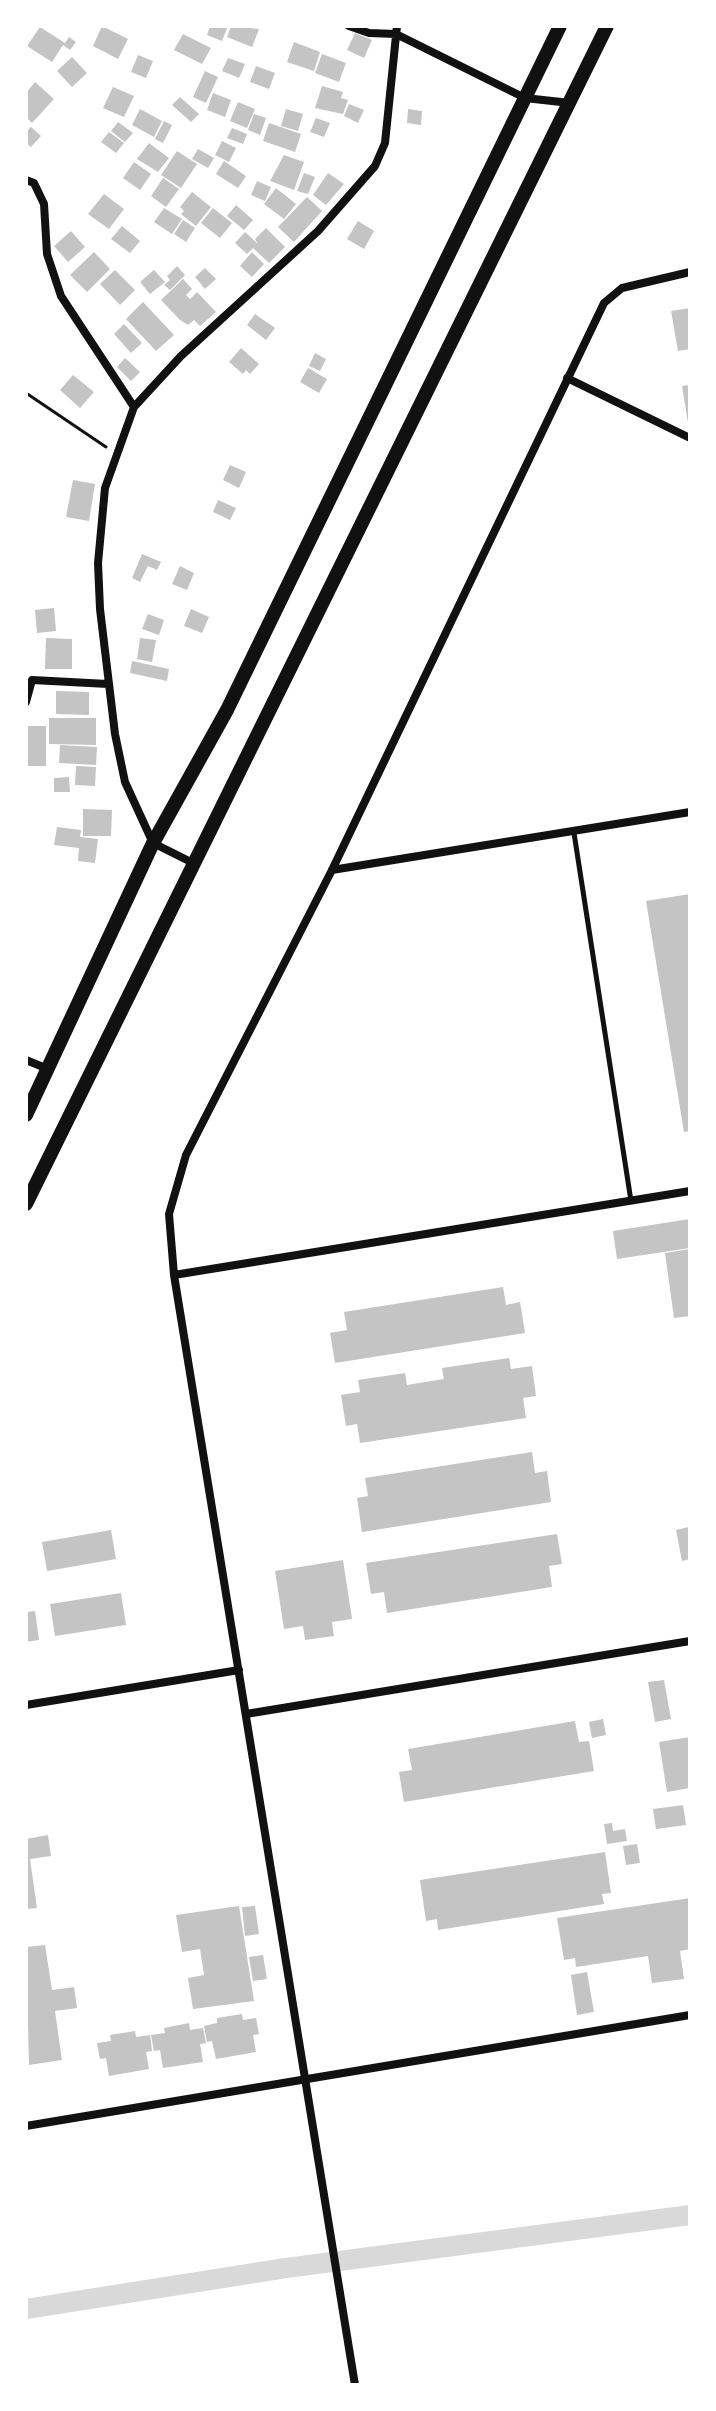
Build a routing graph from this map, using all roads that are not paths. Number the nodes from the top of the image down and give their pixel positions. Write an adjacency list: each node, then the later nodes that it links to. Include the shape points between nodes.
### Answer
1 (349, 26): 4 (street, via 369,33)
2 (560, 26): 5 (main road)
3 (607, 26): 6 (main road)
4 (396, 30): 5 (street); 10 (street, via 385,143 375,166 318,231 233,306)
5 (525, 98): 6 (street); 16 (main road, via 227,710)
6 (570, 103): 17 (main road)
7 (26, 180): 10 (street, via 34,183 44,204 47,254 61,296)
8 (690, 272): 9 (street, via 613,294)
9 (567, 378): 11 (street); 18 (street)
10 (134, 407): 12 (street, via 105,488 98,563)
11 (690, 438)
12 (108, 684): 13 (street, via 32,680); 16 (street, via 125,782)
13 (26, 702)
14 (690, 812): 15 (street)
15 (574, 833): 18 (street); 23 (lane)
16 (153, 843): 17 (street); 20 (main road)
17 (193, 863): 24 (main road)
18 (332, 870): 25 (street, via 178,1176 169,1214)
19 (26, 1060): 20 (street)
20 (49, 1069): 21 (main road)
21 (26, 1115)
22 (690, 1191): 23 (street)
23 (631, 1201): 25 (street)
24 (26, 1204)
25 (174, 1275): 27 (street)
26 (690, 1641): 29 (street)
27 (239, 1670): 28 (street); 29 (street)
28 (26, 1705)
29 (246, 1714): 31 (street)
30 (690, 2015): 31 (street)
31 (307, 2077): 32 (street); 33 (street)
32 (26, 2126)
33 (355, 2385)

